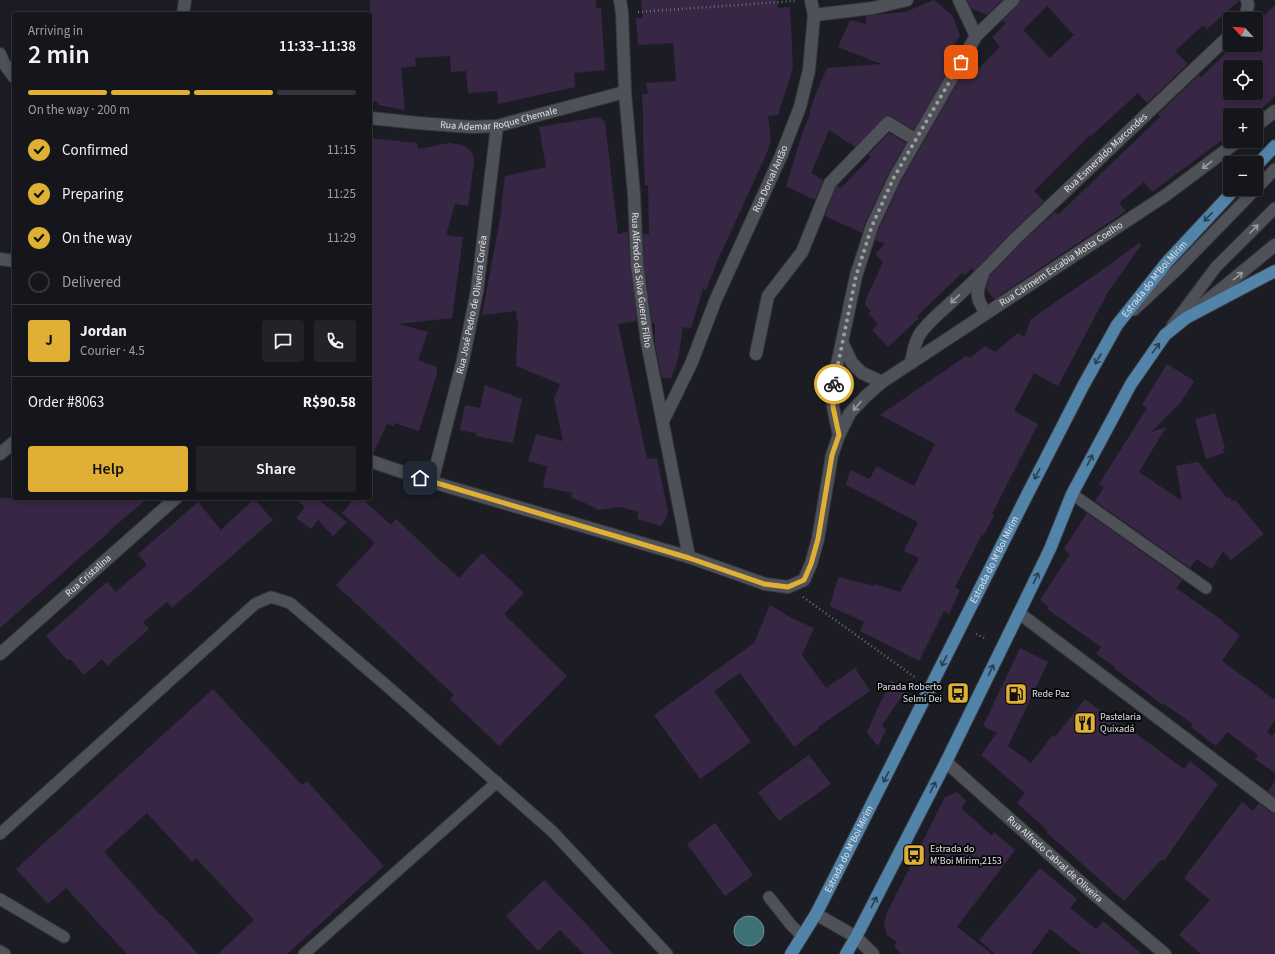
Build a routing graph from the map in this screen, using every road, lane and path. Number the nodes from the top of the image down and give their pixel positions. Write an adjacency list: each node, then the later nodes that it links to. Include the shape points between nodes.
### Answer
1 (185, 0): 9 (street)
2 (620, 0): 11 (street, Rua Alfredo da Silva Guerra Filho)
3 (800, 0): 11 (path)
4 (811, 0): 12 (street, Rua Dorval Antão)
5 (907, 0): 12 (street, via 873,8)
6 (959, 0): 13 (street)
7 (1013, 0): 13 (street)
8 (1247, 0): 10 (street)
9 (183, 12)
10 (1246, 12)
11 (622, 13): 17 (street, Rua Alfredo da Silva Guerra Filho)
12 (814, 15): 44 (street, Rua Dorval Antão, via 809,70 800,107 781,156 716,299 691,364)
13 (976, 36): 22 (street)
14 (1223, 42): 35 (street, Rua Esmeraldo Marcondes, via 1015,239)
15 (0, 54): 16 (street)
16 (12, 74)
17 (626, 92): 21 (street, Rua Ademar Roque Chemale); 44 (street, Rua Alfredo da Silva Guerra Filho, via 637,264 647,342)
18 (1275, 111): 20 (street)
19 (372, 118): 21 (street, Rua Ademar Roque Chemale, via 471,127)
20 (1263, 120)
21 (497, 126): 49 (street, Rua José Pedro de Oliveira Corrêa, via 477,291 463,360)
22 (916, 140): 40 (street, via 894,177 872,226 856,276); 41 (street, via 888,123 830,183 802,252 768,296)
23 (1275, 146): 25 (main road)
24 (1229, 148): 36 (street, Rua Cármem Escabia Motta Coelho, one-way to 36, via 1166,195)
25 (1263, 159)
26 (1275, 169): 27 (lane)
27 (1263, 182)
28 (1228, 196): 38 (main road, Estrada do M'Boi Mirim, one-way to 38, via 1167,262)
29 (1249, 196): 38 (lane, via 1179,268)
30 (1275, 208): 39 (lane, one-way to 30, via 1216,266)
31 (1273, 247): 37 (street, one-way to 31)
32 (0, 259): 33 (street)
33 (12, 261)
34 (1275, 270): 37 (main road)
35 (984, 272): 36 (street, Rua Esmeraldo Marcondes, via 977,295 979,304); 42 (street, Rua Esmeraldo Marcondes, one-way to 42, via 922,332 914,347)
36 (986, 313): 42 (street, Rua Cármem Escabia Motta Coelho)
37 (1186, 318): 39 (main road)
38 (1117, 325): 56 (main road, Estrada do M'Boi Mirim, one-way to 56, via 1082,386)
39 (1165, 335): 50 (main road, one-way to 39, via 1131,384)
40 (842, 342): 43 (street, via 852,363 862,373); 45 (street, via 834,378 833,407)
41 (756, 354)
42 (911, 363): 43 (street, Rua Cármem Escabia Motta Coelho)
43 (882, 382): 45 (street, Rua Cármem Escabia Motta Coelho, one-way to 45, via 864,396 850,413)
44 (662, 421): 52 (street, Rua Alfredo da Silva Guerra Filho)
45 (839, 435): 53 (street, Rua Cármem Escabia Motta Coelho, via 832,455 818,539 811,564 804,580)
46 (12, 444): 47 (street)
47 (0, 454)
48 (372, 462): 49 (street)
49 (432, 482): 52 (street)
50 (1072, 494): 54 (lane); 55 (main road, one-way to 50)
51 (174, 500): 58 (street, Rua Cristalina)
52 (689, 558): 53 (street, via 764,584)
53 (788, 587): 59 (path)
54 (1206, 588)
55 (1020, 613): 57 (main road); 62 (street)
56 (962, 626): 57 (path); 59 (main road, Estrada do M'Boi Mirim, one-way to 59)
57 (1001, 648): 60 (main road, one-way to 57)
58 (0, 654)
59 (930, 688): 66 (main road, Estrada do M'Boi Mirim, one-way to 66)
60 (946, 762): 69 (main road, one-way to 60); 77 (street, Rua Alfredo Cabral de Oliveira)
61 (497, 782): 63 (lane, via 290,602 272,597 255,604); 72 (lane); 73 (lane, via 560,838)
62 (1275, 806)
63 (0, 834)
64 (769, 896): 67 (lane)
65 (0, 899): 68 (lane)
66 (816, 914): 67 (main road, Estrada do M'Boi Mirim); 69 (street)
67 (802, 936): 74 (main road, Estrada do M'Boi Mirim)
68 (64, 937)
69 (856, 937): 75 (main road); 76 (street)
70 (0, 951): 71 (lane)
71 (5, 954)
72 (304, 954)
73 (668, 954)
74 (791, 954)
75 (846, 954)
76 (873, 954)
77 (1165, 954)

